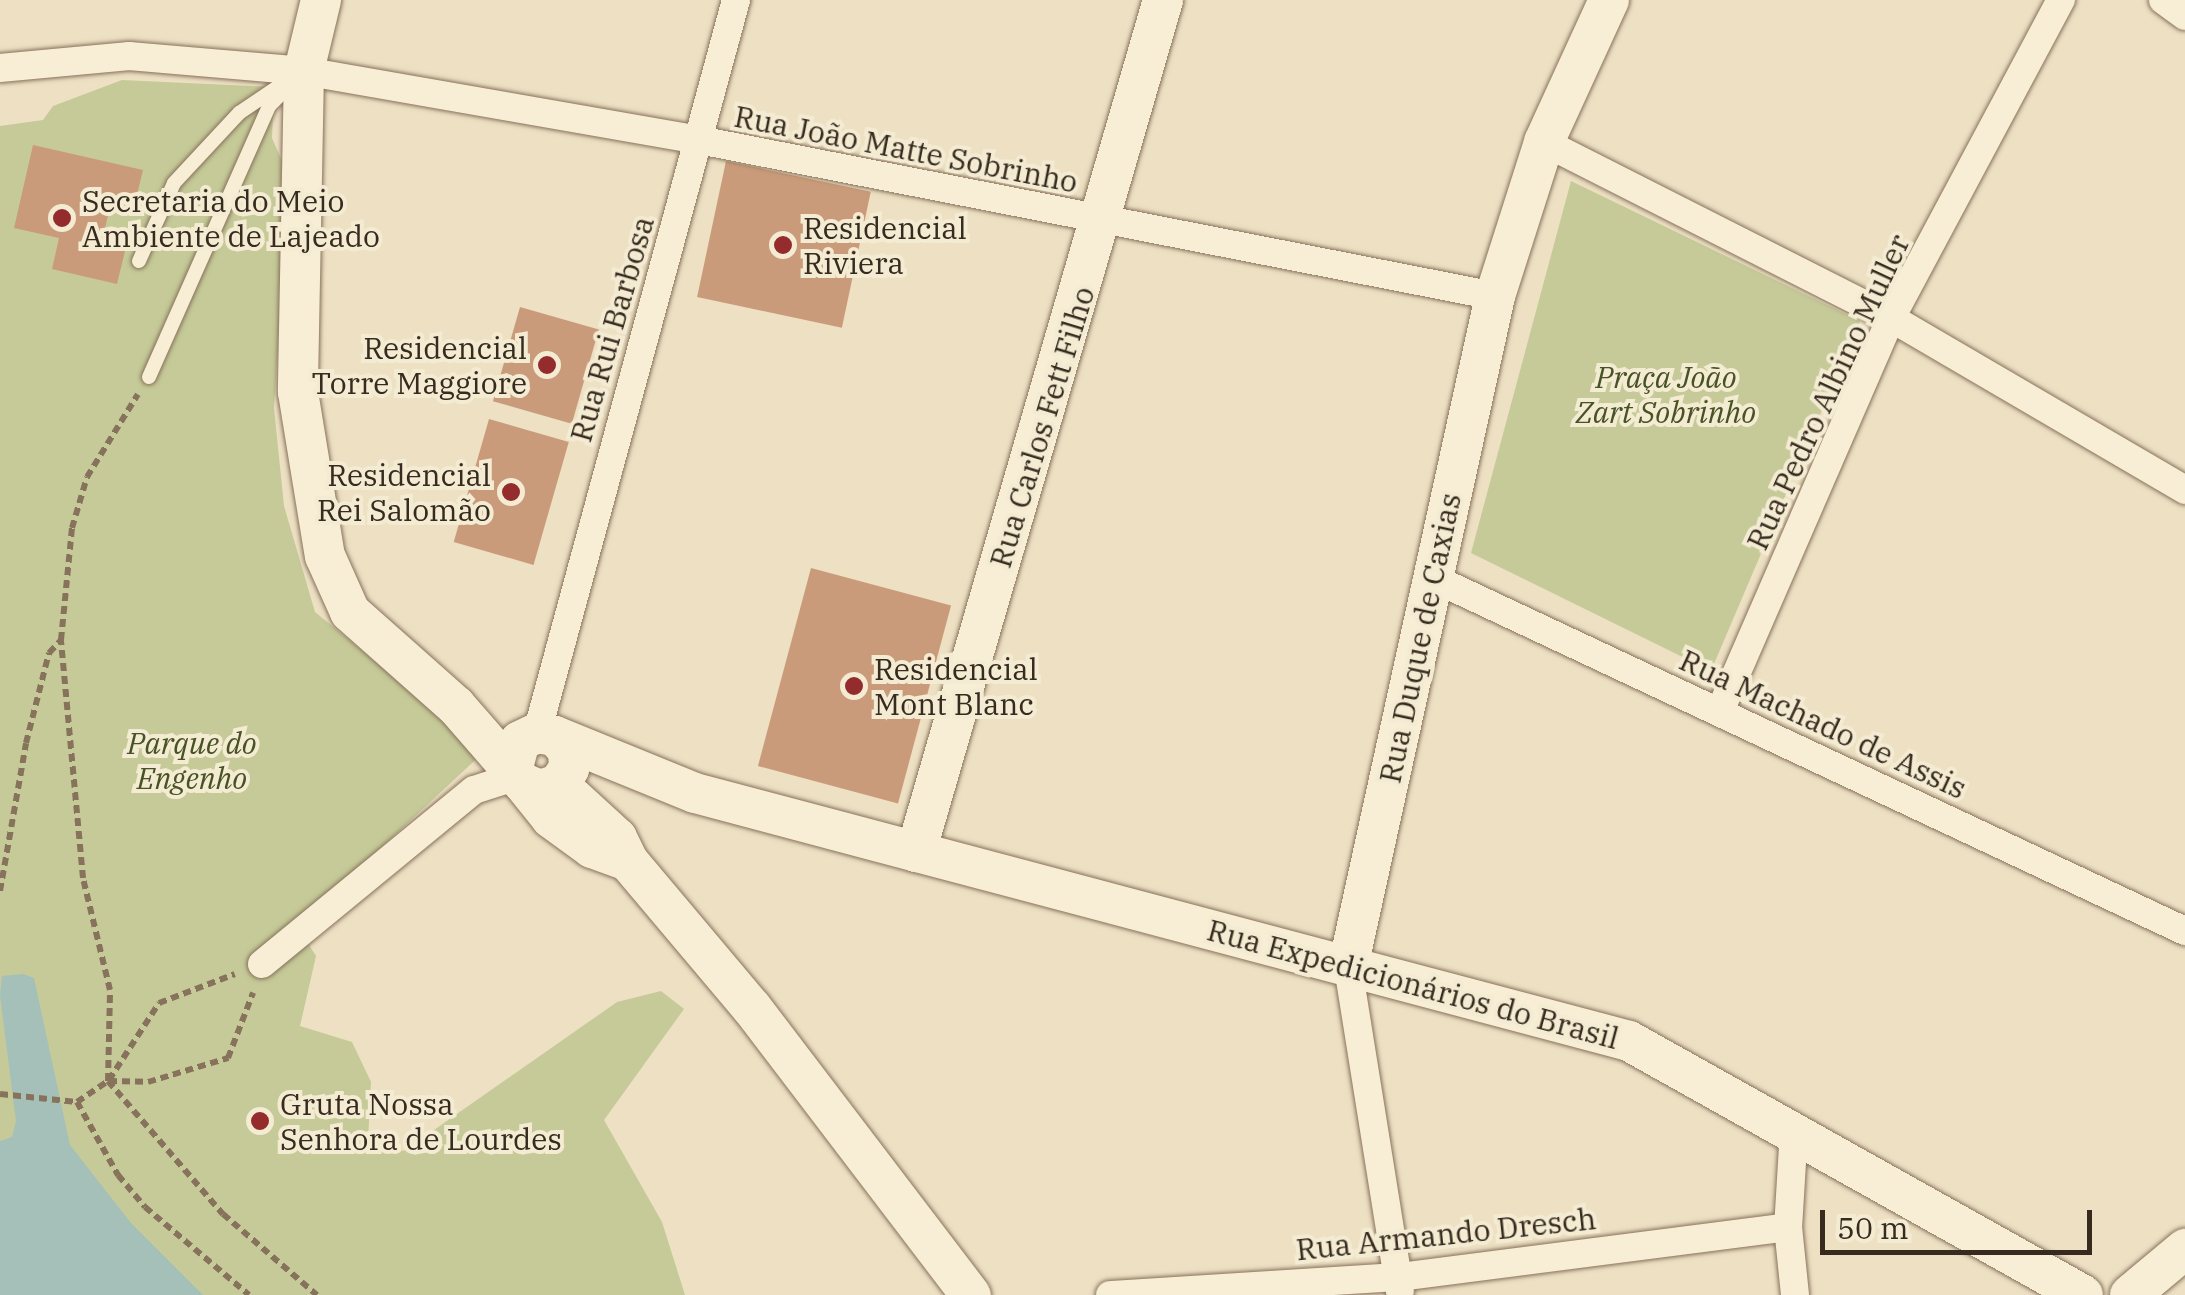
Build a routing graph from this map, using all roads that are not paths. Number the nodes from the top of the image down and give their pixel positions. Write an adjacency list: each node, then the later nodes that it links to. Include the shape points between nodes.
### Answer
1 (320, 0): 9 (street)
2 (736, 0): 10 (street, Rua Rui Barbosa)
3 (1163, 0): 12 (street, Rua Carlos Fett Filho)
4 (1609, 0): 11 (street, Rua Duque de Caxias)
5 (2062, 0): 15 (street, Rua Pedro Albino Muller)
6 (2162, 0): 7 (street)
7 (2185, 16)
8 (0, 68): 9 (street, Rua João Matte Sobrinho, via 129,56)
9 (304, 71): 10 (street, Rua João Matte Sobrinho); 13 (lane, via 238,114 174,183); 16 (lane, via 269,106); 20 (street, via 298,392 325,556 350,612 456,706)
10 (698, 140): 12 (street, Rua João Matte Sobrinho); 20 (street, Rua Rui Barbosa, via 549,676)
11 (1544, 142): 14 (street, Rua Duque de Caxias); 15 (street)
12 (1103, 221): 14 (street, Rua João Matte Sobrinho); 21 (street, Rua Carlos Fett Filho)
13 (139, 261)
14 (1495, 296): 18 (street, Rua Duque de Caxias)
15 (1892, 318): 17 (street); 19 (street, Rua Pedro Albino Muller)
16 (149, 377)
17 (2185, 490)
18 (1433, 578): 19 (street, Rua Machado de Assis); 24 (street, Rua Duque de Caxias)
19 (1720, 711): 22 (street, Rua Machado de Assis)
20 (537, 762): 21 (street, Rua Expedicionários do Brasil, via 695,793); 23 (street, via 474,790); 29 (street, via 550,818 592,848 628,862 752,1008)
21 (916, 852): 24 (street, Rua Expedicionários do Brasil)
22 (2185, 931)
23 (262, 964)
24 (1348, 967): 25 (street, Rua Expedicionários do Brasil, via 1629,1040); 28 (street, Rua Duque de Caxias)
25 (1794, 1130): 26 (street); 32 (street, Rua Expedicionários do Brasil)
26 (1788, 1226): 28 (street, Rua Armando Dresch); 31 (street)
27 (2185, 1248): 33 (street)
28 (1400, 1286): 30 (street, Rua Armando Dresch)
29 (970, 1295)
30 (1110, 1295)
31 (1795, 1295)
32 (2082, 1295)
33 (2130, 1295)

